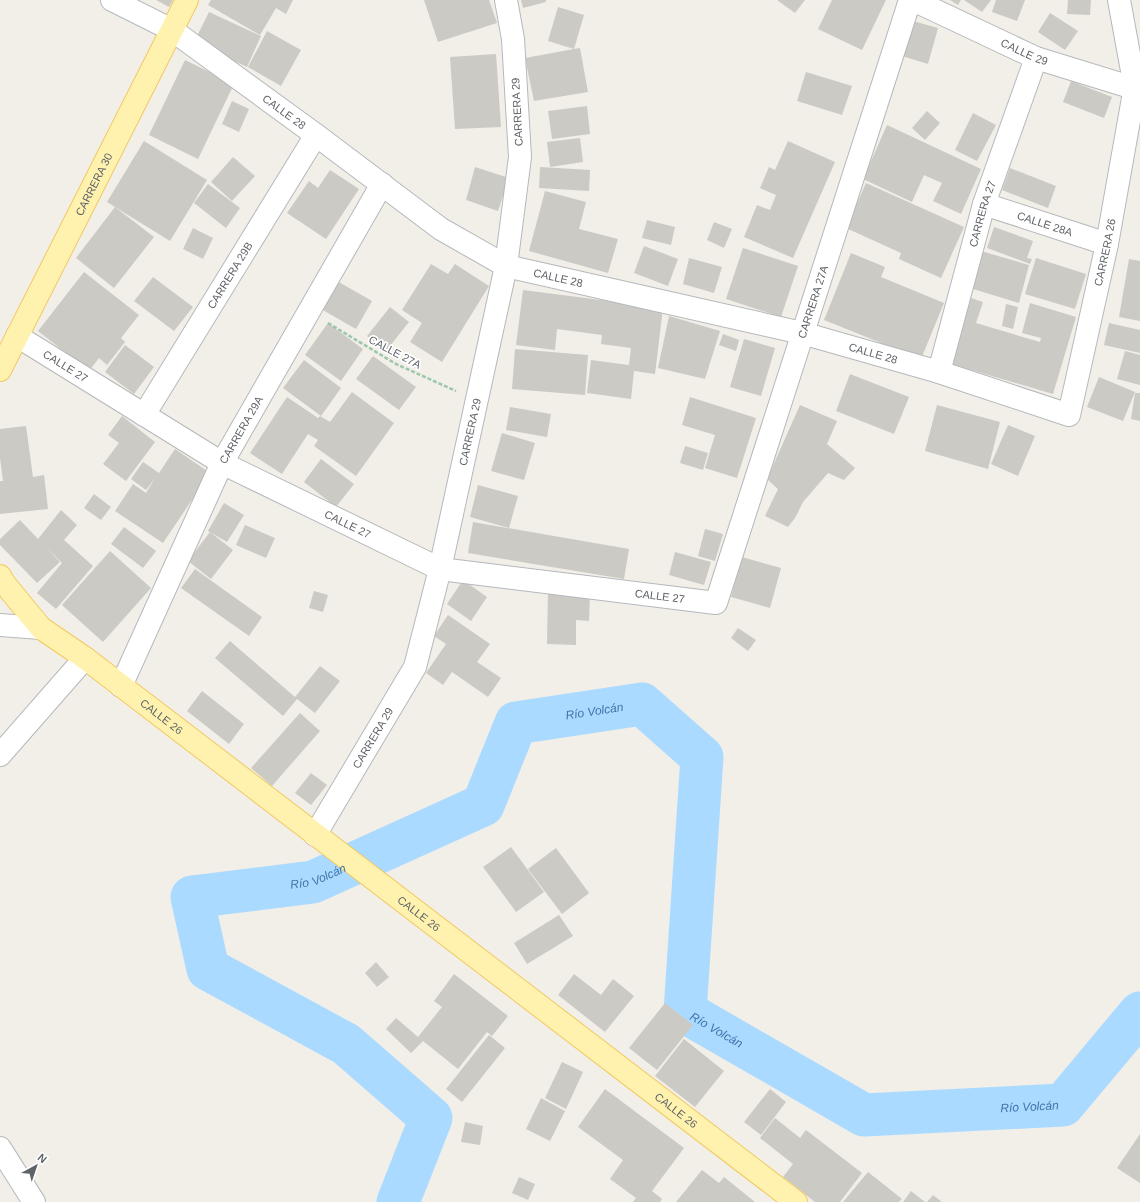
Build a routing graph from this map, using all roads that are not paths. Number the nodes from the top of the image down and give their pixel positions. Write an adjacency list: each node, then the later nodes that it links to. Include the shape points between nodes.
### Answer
1 (112, 0): 7 (street, CALLE 28)
2 (187, 0): 7 (main road, CARRERA 30)
3 (506, 0): 14 (street, CARRERA 29, via 513,39 520,157)
4 (910, 0): 15 (street, CARRERA 27A)
5 (913, 0): 8 (street, CALLE 29)
6 (1119, 0): 9 (street)
7 (172, 30): 10 (street, CALLE 28); 16 (main road, CARRERA 30)
8 (1036, 58): 9 (street, CALLE 29); 12 (street, CARRERA 27)
9 (1137, 89): 13 (street, CARRERA 26)
10 (316, 135): 11 (street, CALLE 28); 19 (street, CARRERA 29B)
11 (382, 184): 14 (street, CALLE 28, via 441,229); 21 (street, CARRERA 29A)
12 (984, 204): 13 (street, CALLE 28A); 18 (street, CARRERA 27)
13 (1106, 244): 20 (street, CARRERA 26)
14 (506, 266): 15 (street, CALLE 28); 22 (street, CARRERA 29)
15 (802, 333): 18 (street, CALLE 28); 24 (street, CARRERA 27A)
16 (17, 336): 17 (main road, CARRERA 30); 19 (street, CALLE 27)
17 (0, 370)
18 (939, 372): 20 (street, CALLE 28)
19 (144, 415): 21 (street, CALLE 27)
20 (1069, 415)
21 (222, 463): 22 (street, CALLE 27); 28 (street, CARRERA 29A)
22 (440, 569): 24 (street, CALLE 27); 30 (street, CARRERA 29, via 415,667)
23 (0, 576): 26 (main road, CALLE 26)
24 (716, 603)
25 (0, 624): 26 (street)
26 (41, 628): 27 (main road, CALLE 26)
27 (85, 658): 28 (main road, CALLE 26); 29 (street)
28 (121, 686): 30 (main road, CALLE 26)
29 (0, 755)
30 (321, 839): 33 (main road, CALLE 26)
31 (0, 1148): 32 (street)
32 (34, 1202)
33 (796, 1202)

